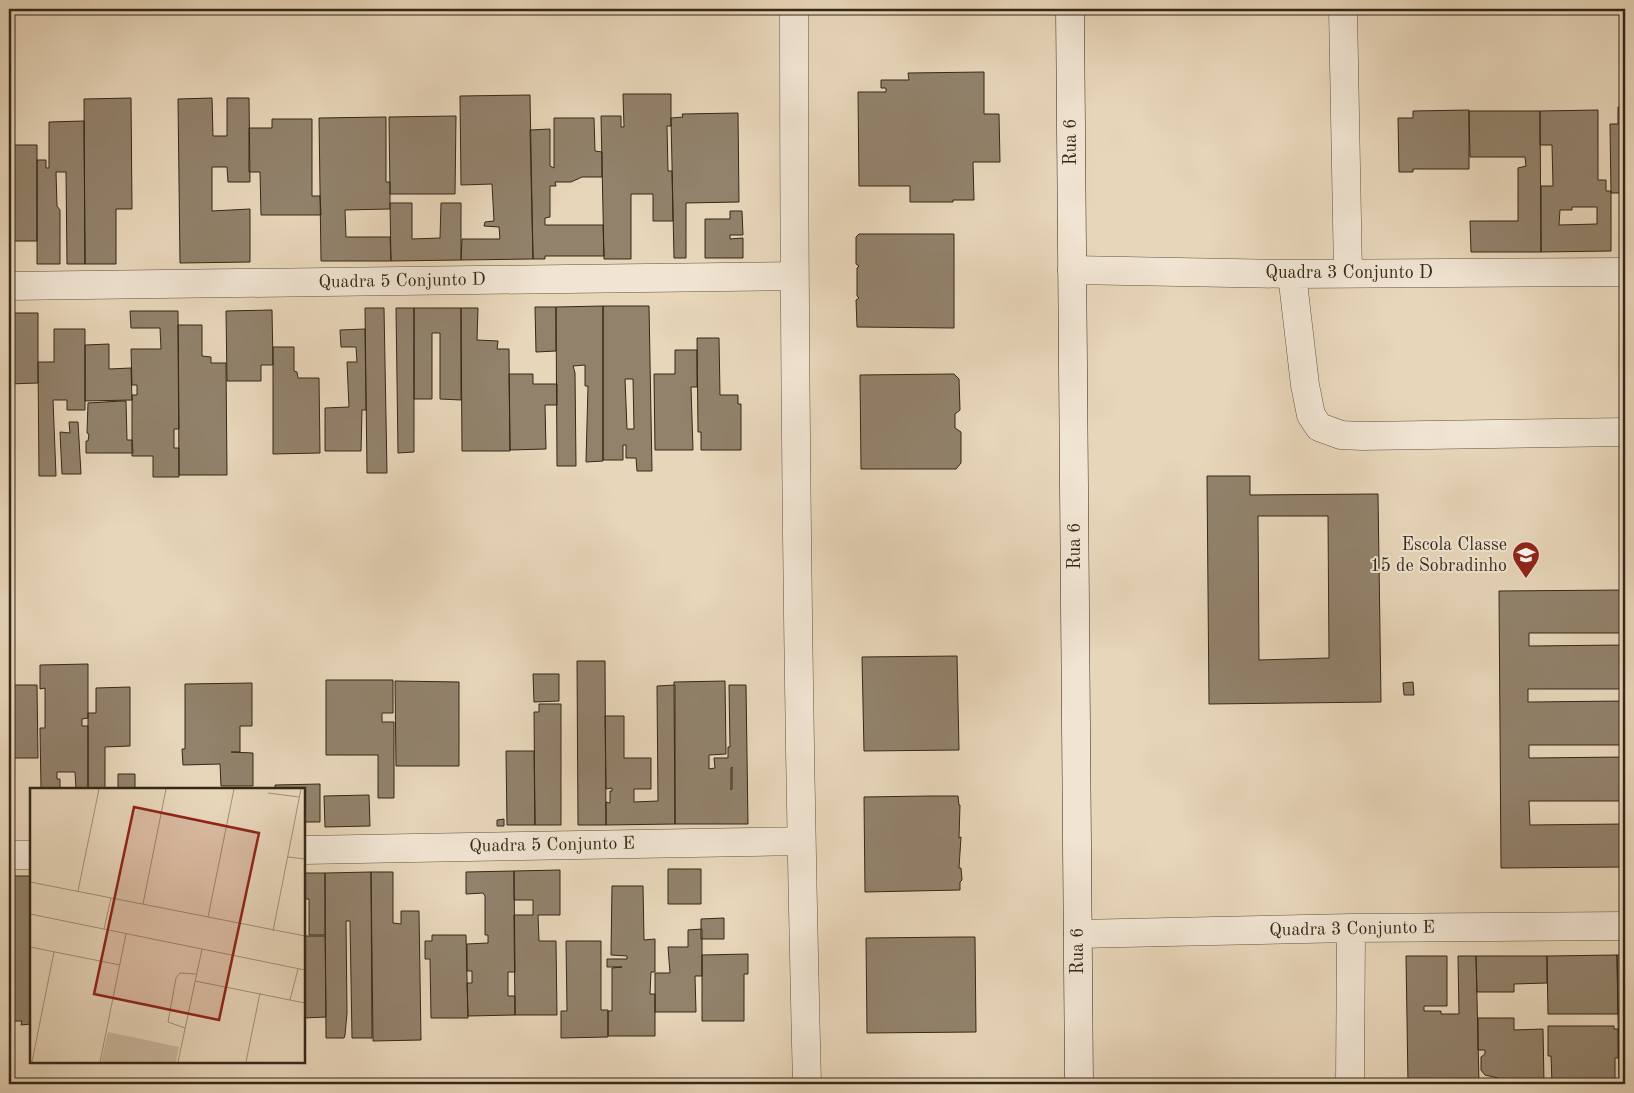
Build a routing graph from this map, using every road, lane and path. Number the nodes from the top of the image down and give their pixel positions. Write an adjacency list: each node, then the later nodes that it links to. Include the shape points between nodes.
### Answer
1 (794, 9): 8 (street)
2 (1070, 9): 4 (street, Rua 6)
3 (1343, 9): 6 (street)
4 (1072, 270): 7 (street, Quadra 3 Conjunto D); 17 (street, Rua 6)
5 (1625, 272): 6 (street, Quadra 3 Conjunto D)
6 (1348, 273): 7 (street, Quadra 3 Conjunto D)
7 (1292, 274): 10 (street, via 1305,385 1311,415 1319,427 1341,435 1362,436)
8 (794, 276): 9 (street, Quadra 5 Conjunto D); 11 (street)
9 (9, 286)
10 (1625, 432)
11 (801, 841): 12 (street, Quadra 5 Conjunto E); 18 (street)
12 (305, 850)
13 (9, 855): 14 (street)
14 (30, 855)
15 (1625, 926): 16 (street, Quadra 3 Conjunto E)
16 (1351, 928): 17 (street, Quadra 3 Conjunto E); 20 (street)
17 (1078, 934): 19 (street, Rua 6)
18 (807, 1084)
19 (1079, 1084)
20 (1350, 1084)

